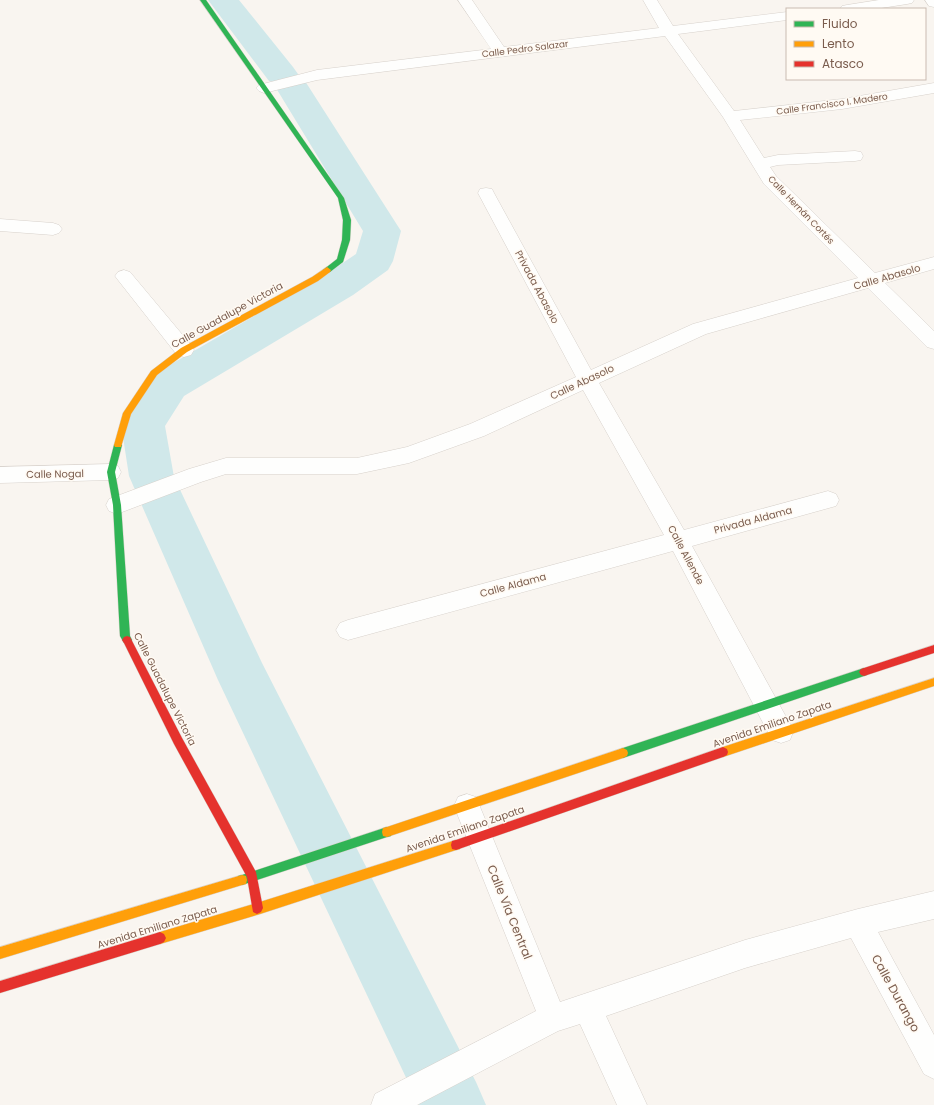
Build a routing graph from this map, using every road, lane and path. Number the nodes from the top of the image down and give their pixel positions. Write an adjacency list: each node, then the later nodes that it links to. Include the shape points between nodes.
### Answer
1 (203, 0): 13 (main road, Calle Guadalupe Victoria)
2 (465, 0): 12 (street)
3 (650, 0): 11 (street, Calle Hernán Cortés)
4 (838, 0): 8 (street)
5 (907, 0): 9 (street)
6 (932, 0): 7 (street)
7 (934, 3)
8 (845, 8)
9 (853, 8)
10 (786, 16): 11 (street, Calle Pedro Salazar)
11 (668, 30): 12 (street, Calle Pedro Salazar); 15 (street, Calle Hernán Cortés)
12 (501, 53): 13 (street, Calle Pedro Salazar, via 317,74)
13 (264, 88): 25 (main road, Calle Guadalupe Victoria, via 341,198 347,220 346,240 340,260 315,279)
14 (934, 88): 15 (street, Calle Francisco I. Madero, via 842,104)
15 (730, 116): 17 (street, Calle Hernán Cortés)
16 (855, 156): 17 (street, via 778,160)
17 (760, 164): 23 (street, Calle Hernán Cortés, via 770,180)
18 (486, 193): 26 (street, Privada Abasolo)
19 (0, 225): 20 (street)
20 (53, 229)
21 (934, 263): 23 (street, Calle Abasolo)
22 (124, 276): 25 (street)
23 (872, 281): 24 (street, Calle Hernán Cortés); 26 (street, Calle Abasolo, via 700,329)
24 (934, 342)
25 (184, 350): 27 (main road, Calle Guadalupe Victoria, via 154,373 127,413)
26 (587, 380): 30 (street, Calle Abasolo, via 477,430 409,455 357,466 226,466); 31 (street, Calle Allende)
27 (111, 472): 28 (street, Calle Nogal); 30 (main road, Calle Guadalupe Victoria)
28 (0, 475)
29 (828, 500): 31 (street, Privada Aldama)
30 (117, 505): 39 (main road, Calle Guadalupe Victoria, via 125,636 178,741)
31 (678, 540): 32 (street, Calle Aldama); 35 (street, Calle Allende)
32 (348, 630)
33 (934, 649): 35 (main road, Avenida Emiliano Zapata)
34 (934, 682): 36 (main road, Avenida Emiliano Zapata)
35 (765, 704): 36 (street, Calle Allende); 37 (main road, Avenida Emiliano Zapata)
36 (781, 732): 38 (main road, Avenida Emiliano Zapata)
37 (466, 806): 38 (street, Calle Vía Central); 39 (main road, Avenida Emiliano Zapata)
38 (468, 840): 41 (main road, Avenida Emiliano Zapata); 46 (street, Calle Vía Central)
39 (254, 876): 41 (main road, Calle Guadalupe Victoria); 43 (main road, Avenida Emiliano Zapata)
40 (934, 905): 42 (street)
41 (259, 908): 44 (main road, Avenida Emiliano Zapata)
42 (858, 923): 45 (street, via 745,954); 47 (street, Calle Durango)
43 (0, 953)
44 (0, 987)
45 (587, 1008): 46 (street); 49 (street)
46 (553, 1018): 48 (street)
47 (934, 1064)
48 (394, 1103)
49 (632, 1105)

